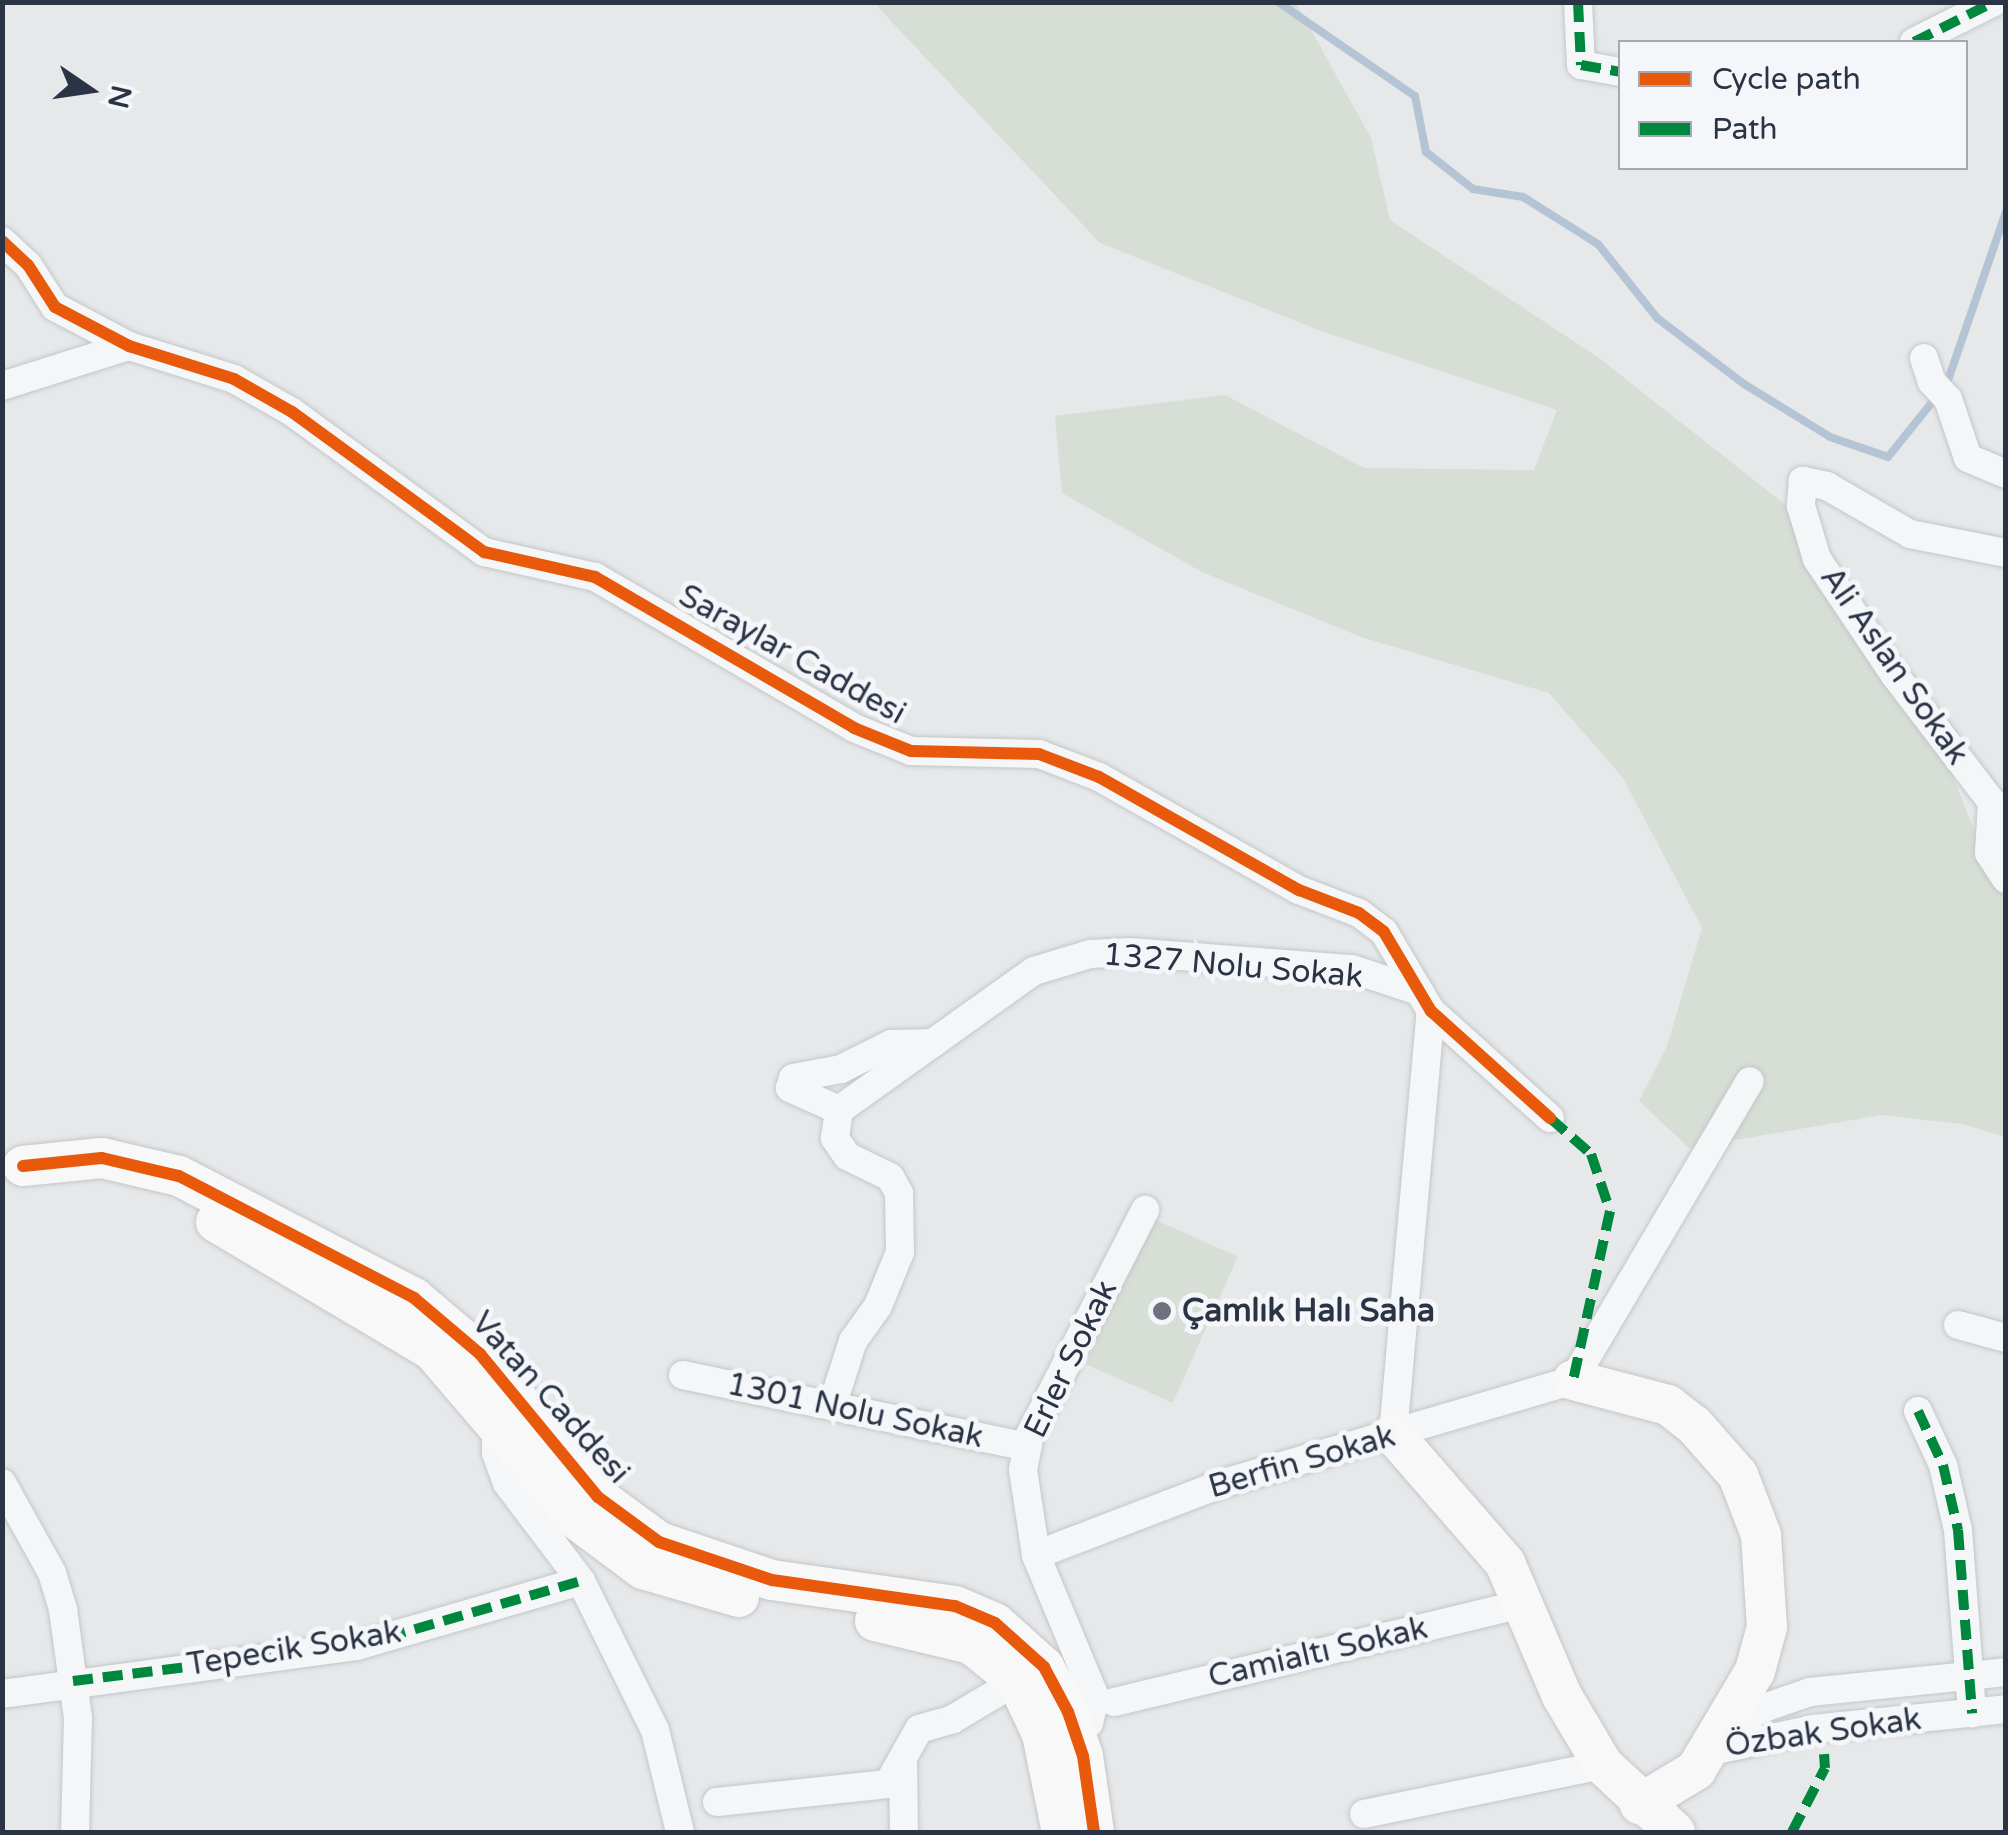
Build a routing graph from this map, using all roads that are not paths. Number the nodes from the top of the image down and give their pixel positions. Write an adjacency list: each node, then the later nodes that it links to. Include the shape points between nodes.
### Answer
1 (1578, 2): 4 (street, via 1581,65)
2 (1994, 2): 3 (street)
3 (1918, 40)
4 (1618, 72)
5 (2, 241): 6 (street, Saraylar Caddesi, via 28,265 54,308)
6 (128, 346): 8 (street); 12 (street, Saraylar Caddesi, via 234,379 292,412 484,552 596,577 854,728 911,751 1039,754 1099,777 1299,890 1359,912 1384,932)
7 (1935, 379): 9 (street, via 1968,458)
8 (2, 386)
9 (2006, 474)
10 (2006, 553): 11 (street, Ali Aslan Sokak, via 1910,534 1827,486 1803,481 1801,506 1818,558 1894,674 1992,802 1989,853)
11 (2006, 879)
12 (1425, 1001): 13 (street, 1327 Nolu Sokak, via 1352,969 1090,954 1034,970); 16 (street, Saraylar Caddesi); 26 (street)
13 (933, 1042): 15 (street, 1327 Nolu Sokak); 15 (street, via 891,1044 841,1069 793,1078 790,1088)
14 (1750, 1081): 22 (street)
15 (839, 1110): 23 (street, via 834,1138 846,1156 890,1177 899,1193 900,1252 878,1306 853,1342)
16 (1550, 1118)
17 (13, 1164): 25 (street, Vatan Caddesi, via 146,1190 212,1220 405,1328); 40 (street, Vatan Caddesi, via 53,1158 138,1163 239,1204 414,1298 451,1326 598,1497 642,1531 713,1564 772,1580 956,1606 995,1623 1044,1667)
18 (1145, 1210): 27 (street, Erler Sokak)
19 (1958, 1324): 20 (street)
20 (2006, 1338)
21 (683, 1375): 23 (street, 1301 Nolu Sokak)
22 (1573, 1380): 26 (street, Berfin Sokak); 41 (street, via 1668,1406 1694,1425 1738,1476 1755,1520 1768,1580 1766,1627 1756,1671)
23 (832, 1406): 27 (street, 1301 Nolu Sokak)
24 (1918, 1411): 33 (street, via 1943,1465 1958,1530)
25 (496, 1426): 30 (street, via 496,1453 507,1483); 35 (street, Vatan Caddesi, via 577,1520 643,1568 716,1593 941,1633 998,1660)
26 (1393, 1434): 29 (street, Berfin Sokak, via 1224,1483); 31 (street, via 1489,1539)
27 (1028, 1447): 29 (street, Erler Sokak, via 1026,1518)
28 (2, 1484): 34 (street, via 52,1573)
29 (1036, 1555): 40 (street, Erler Sokak, via 1095,1697 1089,1724)
30 (581, 1581): 34 (street, Tepecik Sokak, via 357,1646); 48 (street, via 655,1730)
31 (1521, 1604): 37 (street, Camialtı Sokak); 43 (street, via 1562,1696)
32 (2006, 1672): 33 (street, Özbak Sokak)
33 (1971, 1676): 39 (street); 41 (street, Özbak Sokak, via 1810,1692 1775,1702)
34 (73, 1681): 36 (street, Tepecik Sokak); 47 (street)
35 (1018, 1681): 40 (street); 42 (street, via 953,1719 919,1729); 50 (street, Vatan Caddesi, via 1042,1734)
36 (2, 1694)
37 (1114, 1702)
38 (2006, 1709): 39 (street, Özbak Sokak)
39 (1972, 1712): 41 (street, Özbak Sokak, via 1812,1729)
40 (1075, 1733): 50 (street, Vatan Caddesi)
41 (1710, 1751): 45 (street, via 1678,1784)
42 (903, 1760): 44 (street, via 888,1784); 49 (street)
43 (1603, 1765): 45 (street); 46 (street)
44 (717, 1802)
45 (1640, 1804): 51 (street)
46 (1364, 1814)
47 (75, 1832)
48 (680, 1832)
49 (904, 1832)
50 (1069, 1832)
51 (1675, 1832)

